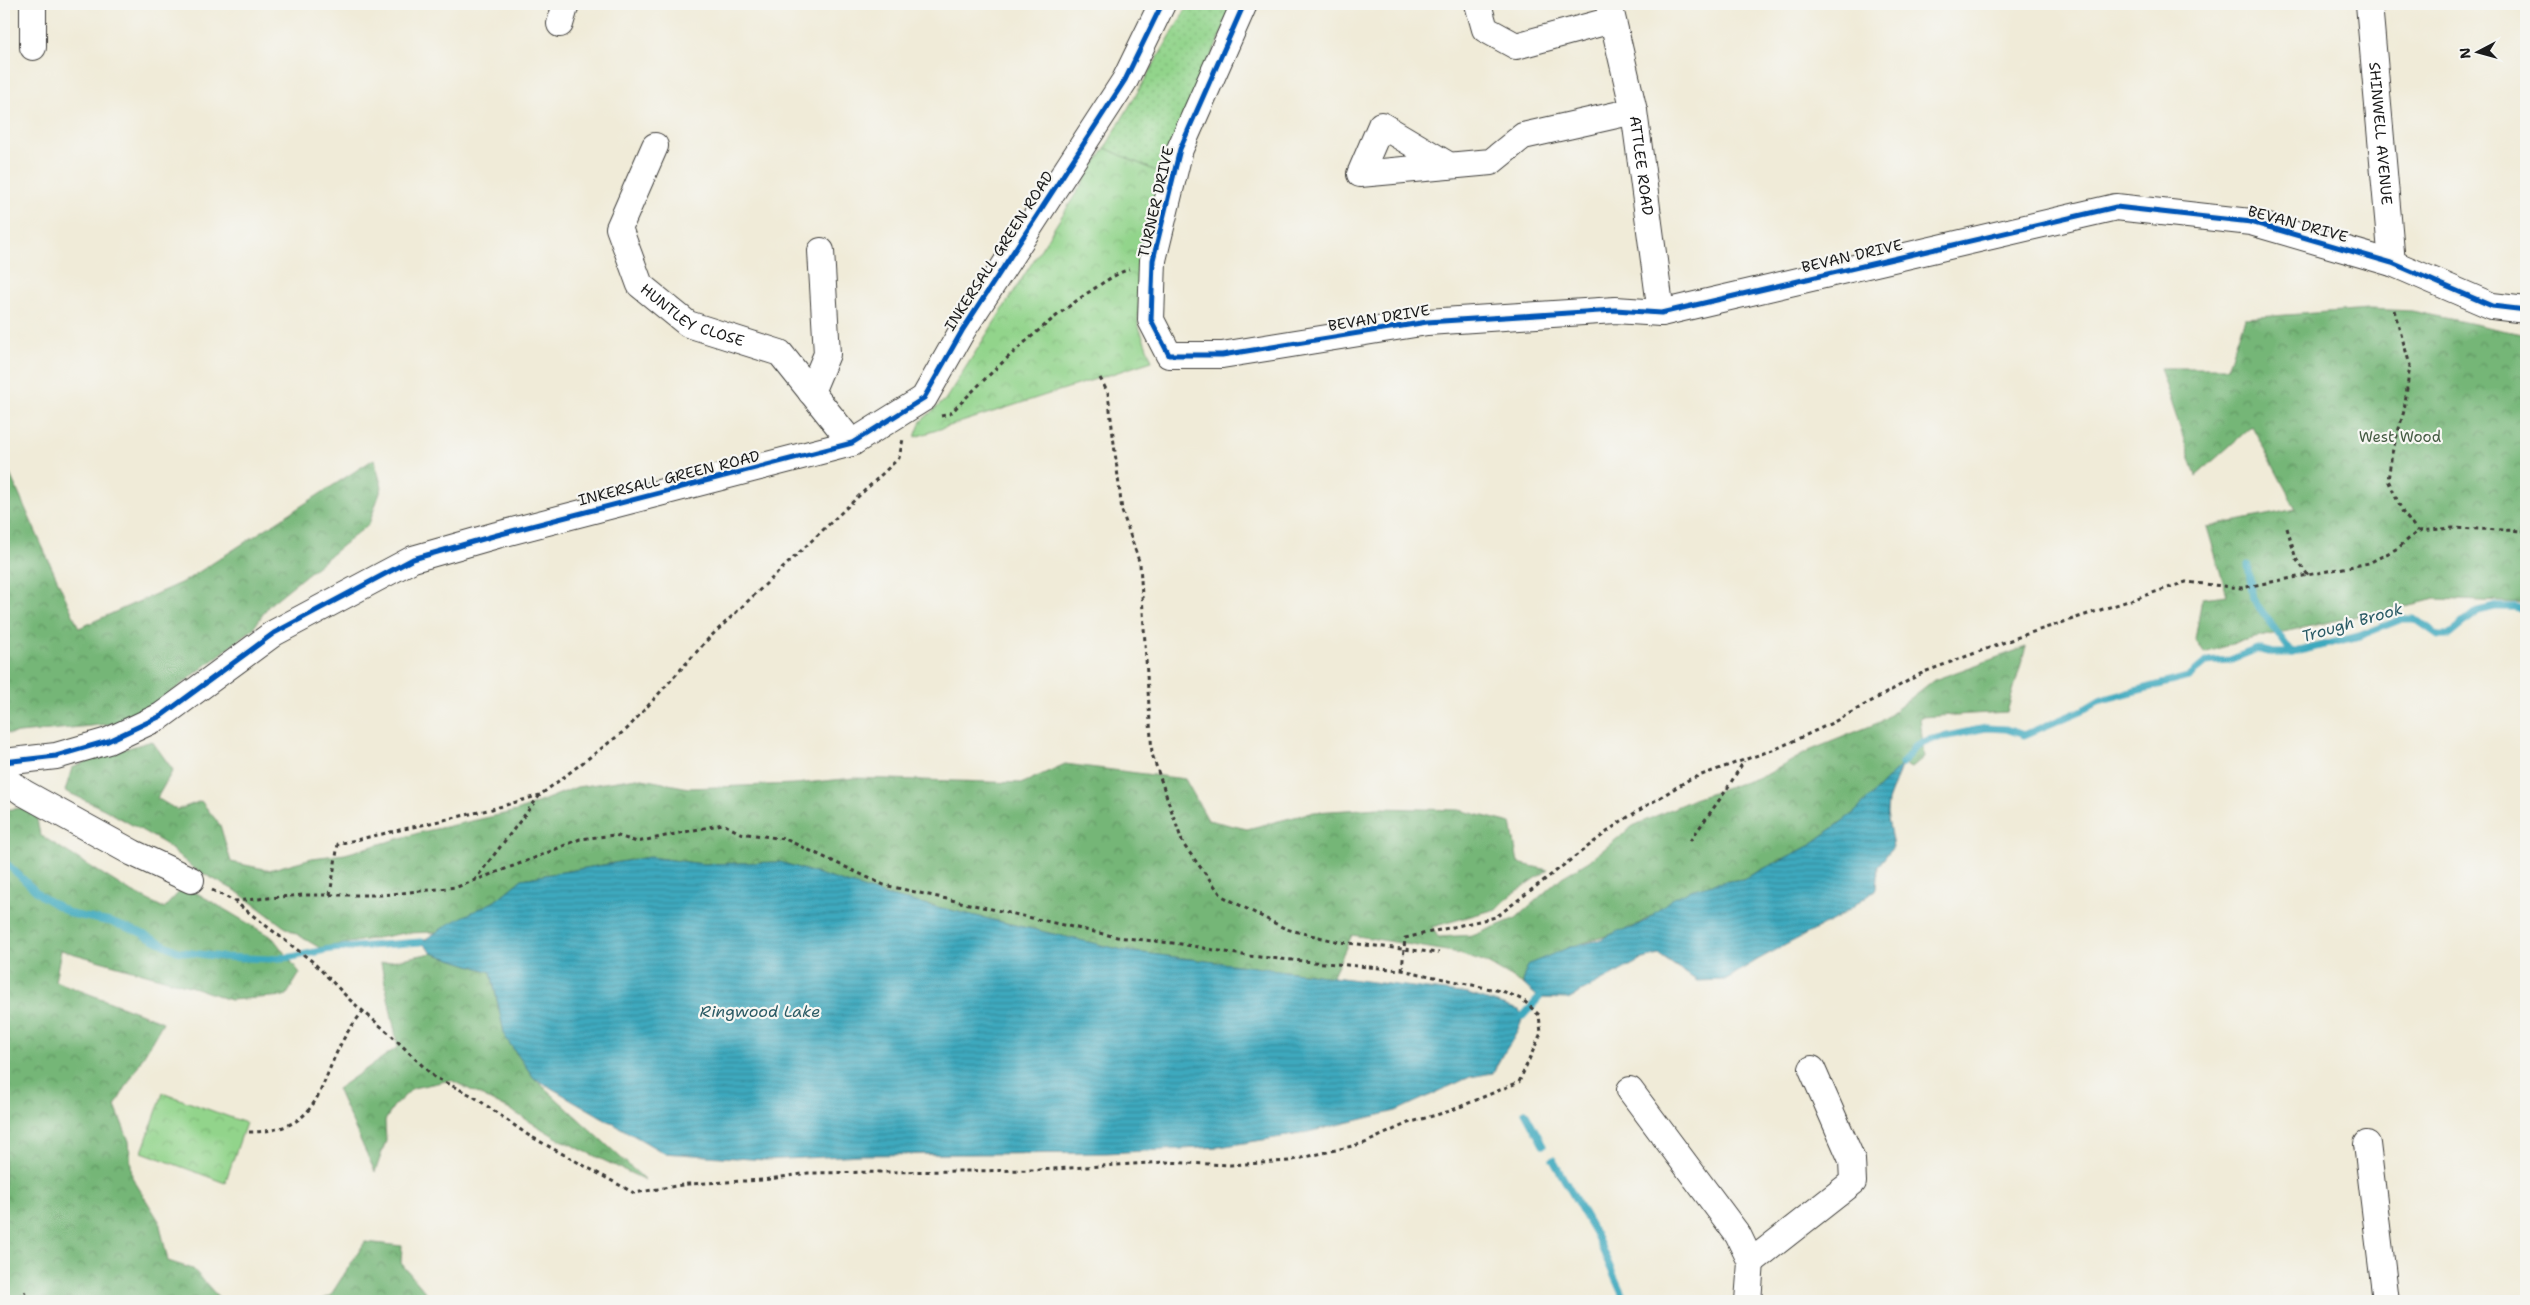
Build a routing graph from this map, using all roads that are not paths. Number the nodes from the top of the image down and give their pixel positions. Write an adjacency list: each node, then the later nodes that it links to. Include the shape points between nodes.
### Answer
1 (32, 4): 7 (street)
2 (1162, 4): 17 (street, INKERSALL GREEN ROAD, via 1125,80 962,331 924,398)
3 (1244, 4): 15 (street, TURNER DRIVE, via 1180,148 1153,260 1151,320)
4 (1478, 4): 6 (street, ATTLEE ROAD, via 1485,29 1516,46)
5 (2369, 4): 12 (street, SHINWELL AVENUE)
6 (1610, 12): 8 (street, ATTLEE ROAD)
7 (33, 46)
8 (1634, 111): 10 (street, via 1523,136 1491,162); 14 (street, ATTLEE ROAD)
9 (655, 146): 16 (street, HUNTLEY CLOSE, via 619,228 640,285 688,324 780,353)
10 (1450, 166)
11 (821, 251): 16 (street, via 827,354)
12 (2392, 263): 13 (street, BEVAN DRIVE, via 2492,306); 14 (street, BEVAN DRIVE, via 2251,222 2116,207)
13 (2526, 310)
14 (1661, 313): 15 (street, BEVAN DRIVE, via 1614,310 1427,322 1222,355)
15 (1169, 355)
16 (812, 392): 17 (street, HUNTLEY CLOSE)
17 (852, 443): 18 (street, INKERSALL GREEN ROAD, via 413,559 274,633 161,716 108,741 56,756)
18 (4, 762)
19 (4, 779): 20 (street, via 24,794 133,853)
20 (191, 880)
21 (1812, 1069): 24 (street, via 1852,1160 1853,1182)
22 (1630, 1090): 24 (street, via 1738,1235)
23 (2367, 1144): 26 (street)
24 (1751, 1262): 25 (street)
25 (1748, 1301)
26 (2386, 1301)

